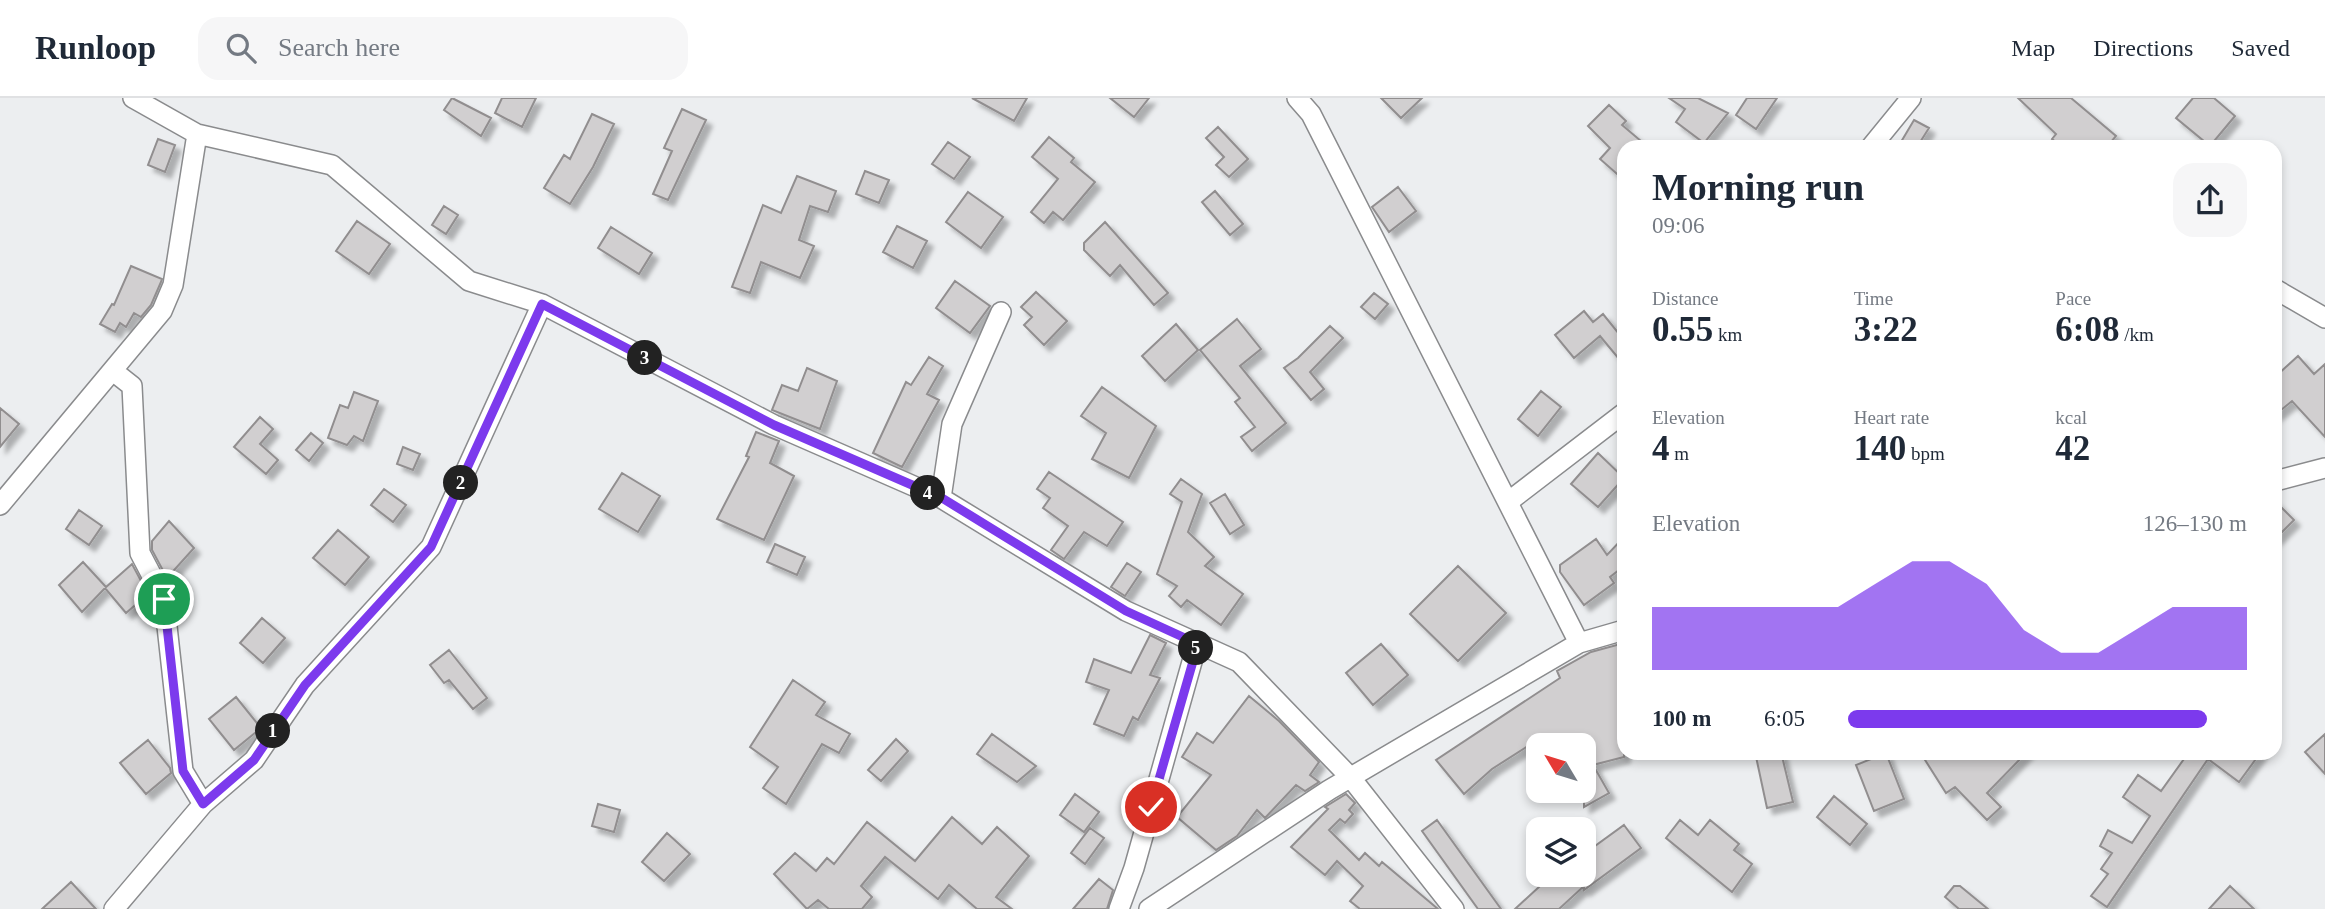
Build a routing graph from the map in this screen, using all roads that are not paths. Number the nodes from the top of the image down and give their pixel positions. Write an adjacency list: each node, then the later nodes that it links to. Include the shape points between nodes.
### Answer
1 (134, 98): 4 (street)
2 (1297, 98): 15 (street, via 1311,114)
3 (1911, 98): 5 (street)
4 (197, 134): 7 (street, via 332,164 468,281); 10 (street, via 173,285 162,311)
5 (1877, 140)
6 (2282, 293): 9 (street)
7 (542, 304): 14 (street, via 774,425); 21 (street, via 431,547 305,685 254,760)
8 (1001, 312): 14 (street, via 952,425)
9 (2325, 318)
10 (113, 371): 16 (street); 21 (street, via 132,386 140,553 164,599 183,771)
11 (1617, 417): 15 (street)
12 (2325, 468): 13 (street)
13 (2282, 479)
14 (942, 498): 19 (street, via 1126,611)
15 (1508, 502): 18 (street)
16 (0, 505)
17 (1617, 632): 18 (street)
18 (1579, 643): 20 (street)
19 (1198, 644): 20 (street, via 1239,662); 23 (street)
20 (1351, 778): 24 (street); 25 (street)
21 (203, 804): 22 (street)
22 (114, 909)
23 (1119, 909)
24 (1149, 909)
25 (1454, 909)

